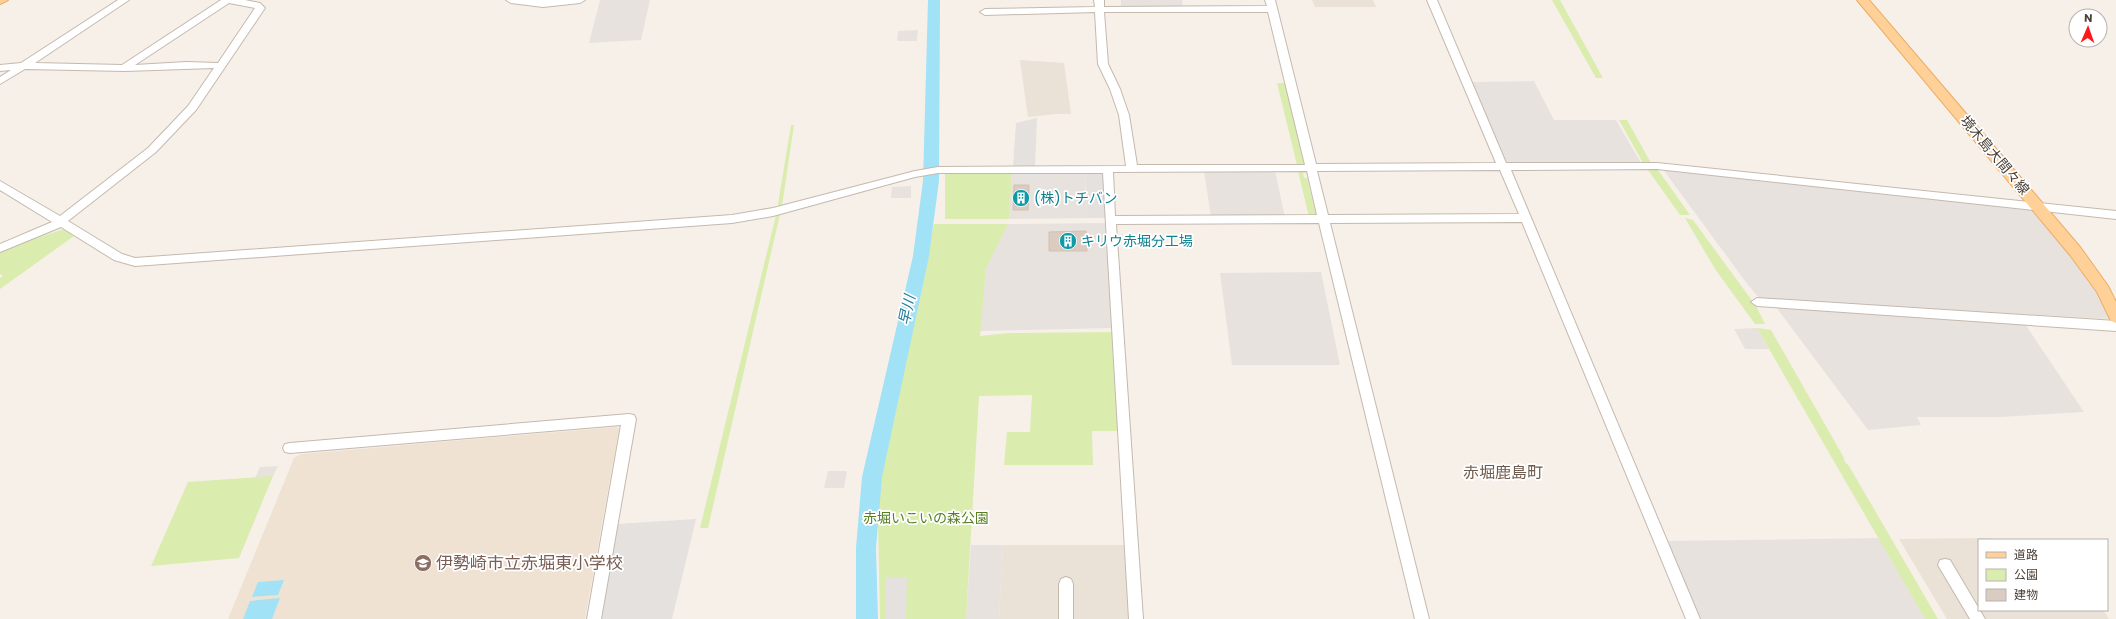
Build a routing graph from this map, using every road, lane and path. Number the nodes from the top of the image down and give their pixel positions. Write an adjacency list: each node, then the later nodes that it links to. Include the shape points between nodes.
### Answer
1 (124, 0): 11 (street)
2 (227, 0): 14 (street)
3 (230, 0): 12 (street, via 257,5 260,8)
4 (511, 0): 5 (street, via 543,4)
5 (580, 0)
6 (1432, 0): 16 (street)
7 (1863, 0): 21 (main road, 境木島大間々線)
8 (1271, 4): 9 (street); 17 (street)
9 (1100, 5): 10 (street); 19 (street, via 1103,64 1124,115)
10 (985, 12)
11 (21, 66): 13 (street); 14 (street); 15 (street)
12 (222, 66): 14 (street, via 197,64); 26 (street, via 192,108 152,150)
13 (0, 68)
14 (124, 68)
15 (0, 81)
16 (1503, 167): 17 (street); 21 (street, via 1668,166); 24 (street)
17 (1311, 168): 19 (street); 23 (street)
18 (1108, 169): 19 (street); 25 (street); 26 (street, via 938,170 768,214 739,219 143,262 118,257)
19 (1132, 169)
20 (0, 185): 26 (street)
21 (2038, 206): 22 (street); 29 (main road, 境木島大間々線, via 2086,264)
22 (2116, 215)
23 (1322, 218): 24 (street); 25 (street); 37 (street)
24 (1526, 218): 38 (street)
25 (1110, 220): 36 (street)
26 (59, 222): 27 (street)
27 (0, 248)
28 (1757, 302): 30 (street)
29 (2116, 317)
30 (2116, 326)
31 (290, 448): 34 (street, via 629,419)
32 (1945, 565): 39 (street)
33 (1066, 584): 35 (street)
34 (594, 619)
35 (1066, 619)
36 (1136, 619)
37 (1422, 619)
38 (1693, 619)
39 (1978, 619)

